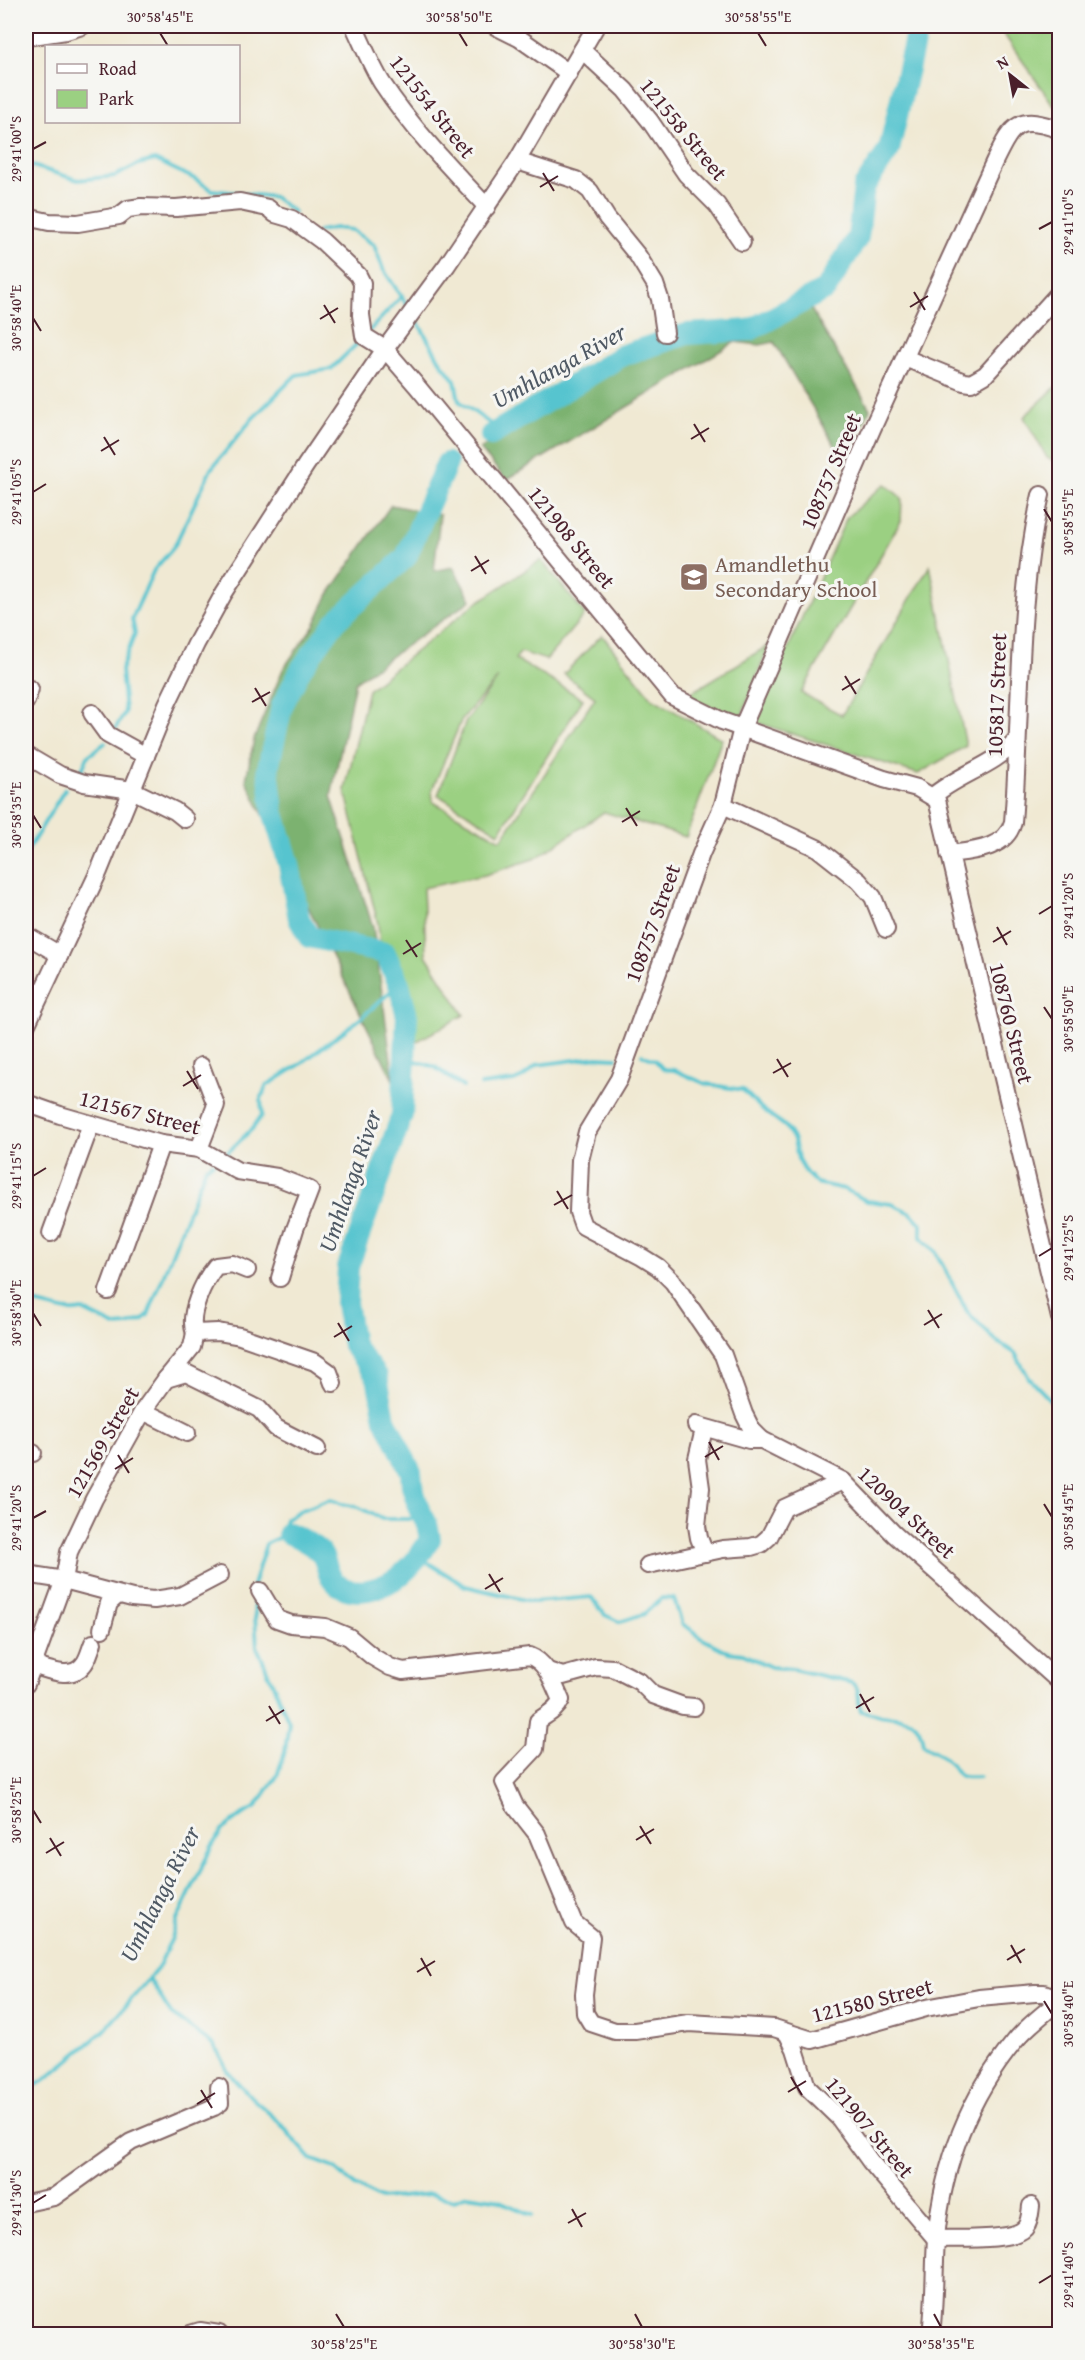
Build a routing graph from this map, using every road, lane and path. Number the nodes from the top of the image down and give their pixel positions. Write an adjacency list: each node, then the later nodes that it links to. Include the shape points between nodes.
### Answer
1 (82, 26): 5 (street)
2 (354, 26): 10 (street, 121554 Street, via 394,99)
3 (495, 26): 7 (street)
4 (596, 26): 6 (street)
5 (26, 37)
6 (582, 50): 7 (street); 12 (street, 121558 Street, via 625,90)
7 (569, 73): 9 (street)
8 (1059, 130): 16 (street, 108757 Street, via 1031,122 1015,129 1003,145)
9 (517, 161): 10 (street); 14 (street, via 567,176 590,191 655,284)
10 (487, 207): 15 (street)
11 (26, 216): 15 (street, 121908 Street, via 78,223 119,216 128,209 141,207 240,202 268,208 322,241 358,275 362,283 364,336)
12 (742, 242)
13 (1059, 292): 16 (street, via 985,375 971,382)
14 (665, 333)
15 (388, 345): 19 (street, 121908 Street, via 659,683 682,703); 22 (street, via 224,594 196,644)
16 (905, 358): 19 (street, 108757 Street)
17 (1041, 495): 20 (street, 105817 Street, via 1027,566)
18 (92, 713): 22 (street, via 108,735)
19 (742, 728): 24 (street); 25 (street, 108757 Street)
20 (1016, 741): 24 (street, via 1000,757 956,778); 27 (street, 105817 Street, via 1011,831 999,842 980,850)
21 (26, 755): 23 (street, via 78,781)
22 (146, 756): 23 (street)
23 (132, 790): 26 (street); 30 (street)
24 (933, 796): 27 (street, 108760 Street, via 939,803)
25 (723, 805): 28 (street, via 817,848 873,897); 47 (street, 108757 Street, via 701,854 619,1079 588,1132 583,1148 578,1216 583,1226 642,1257 674,1282 723,1355 744,1414)
26 (185, 819)
27 (949, 854): 41 (street, 108760 Street)
28 (886, 929)
29 (26, 935): 30 (street)
30 (60, 955): 31 (street)
31 (26, 1026)
32 (201, 1066): 36 (street, via 216,1106)
33 (26, 1103): 34 (street, 121567 Street)
34 (91, 1124): 35 (street, 121567 Street); 37 (street)
35 (161, 1144): 36 (street, 121567 Street); 40 (street)
36 (199, 1149): 39 (street, 121567 Street, via 238,1171 277,1177 310,1190)
37 (51, 1233)
38 (247, 1270): 42 (street, via 232,1264 216,1266 205,1280 195,1310)
39 (280, 1278)
40 (108, 1290)
41 (1059, 1318)
42 (195, 1333): 43 (street, 121569 Street, via 192,1347); 44 (street, via 240,1336 315,1362 329,1372)
43 (165, 1379): 45 (street, 121569 Street); 48 (street, via 186,1373 260,1409 276,1428)
44 (333, 1383)
45 (142, 1411): 46 (street); 54 (street, 121569 Street, via 69,1552)
46 (187, 1433)
47 (762, 1440): 49 (street, 120904 Street); 50 (street, 120904 Street, via 700,1427 697,1526)
48 (317, 1449)
49 (843, 1481): 50 (street, via 784,1508 761,1544); 59 (street, 120904 Street, via 894,1534)
50 (705, 1553): 51 (street)
51 (648, 1565)
52 (26, 1574): 54 (street)
53 (220, 1575): 56 (street, via 174,1597 154,1600)
54 (64, 1580): 56 (street); 57 (street, 121569 Street)
55 (260, 1591): 58 (street, via 277,1619 349,1637 373,1657 403,1671 530,1656)
56 (118, 1594): 57 (street, via 109,1603 83,1666 64,1673)
57 (32, 1665): 60 (street, 121569 Street)
58 (548, 1671): 61 (street, via 563,1676 596,1667 614,1668 640,1682 653,1695); 63 (street, 121580 Street, via 560,1703 538,1721 535,1749 504,1782 515,1806 535,1830 574,1923 591,1938 584,1994 585,2013 591,2023 615,2031 689,2023 774,2028)
59 (1059, 1682)
60 (26, 1684)
61 (694, 1707)
62 (1059, 2000): 63 (street, 121580 Street, via 1035,1992 978,1998 887,2018 822,2039); 67 (street, via 1016,2040 969,2112 946,2173)
63 (787, 2033): 67 (street, 121907 Street, via 807,2087 839,2118)
64 (219, 2086): 65 (street, via 220,2103 214,2107 131,2142 63,2192)
65 (26, 2203)
66 (1031, 2205): 67 (street, via 1025,2228 1012,2236)
67 (936, 2239): 70 (street)
68 (190, 2334): 69 (street)
69 (219, 2334)
70 (931, 2334)

